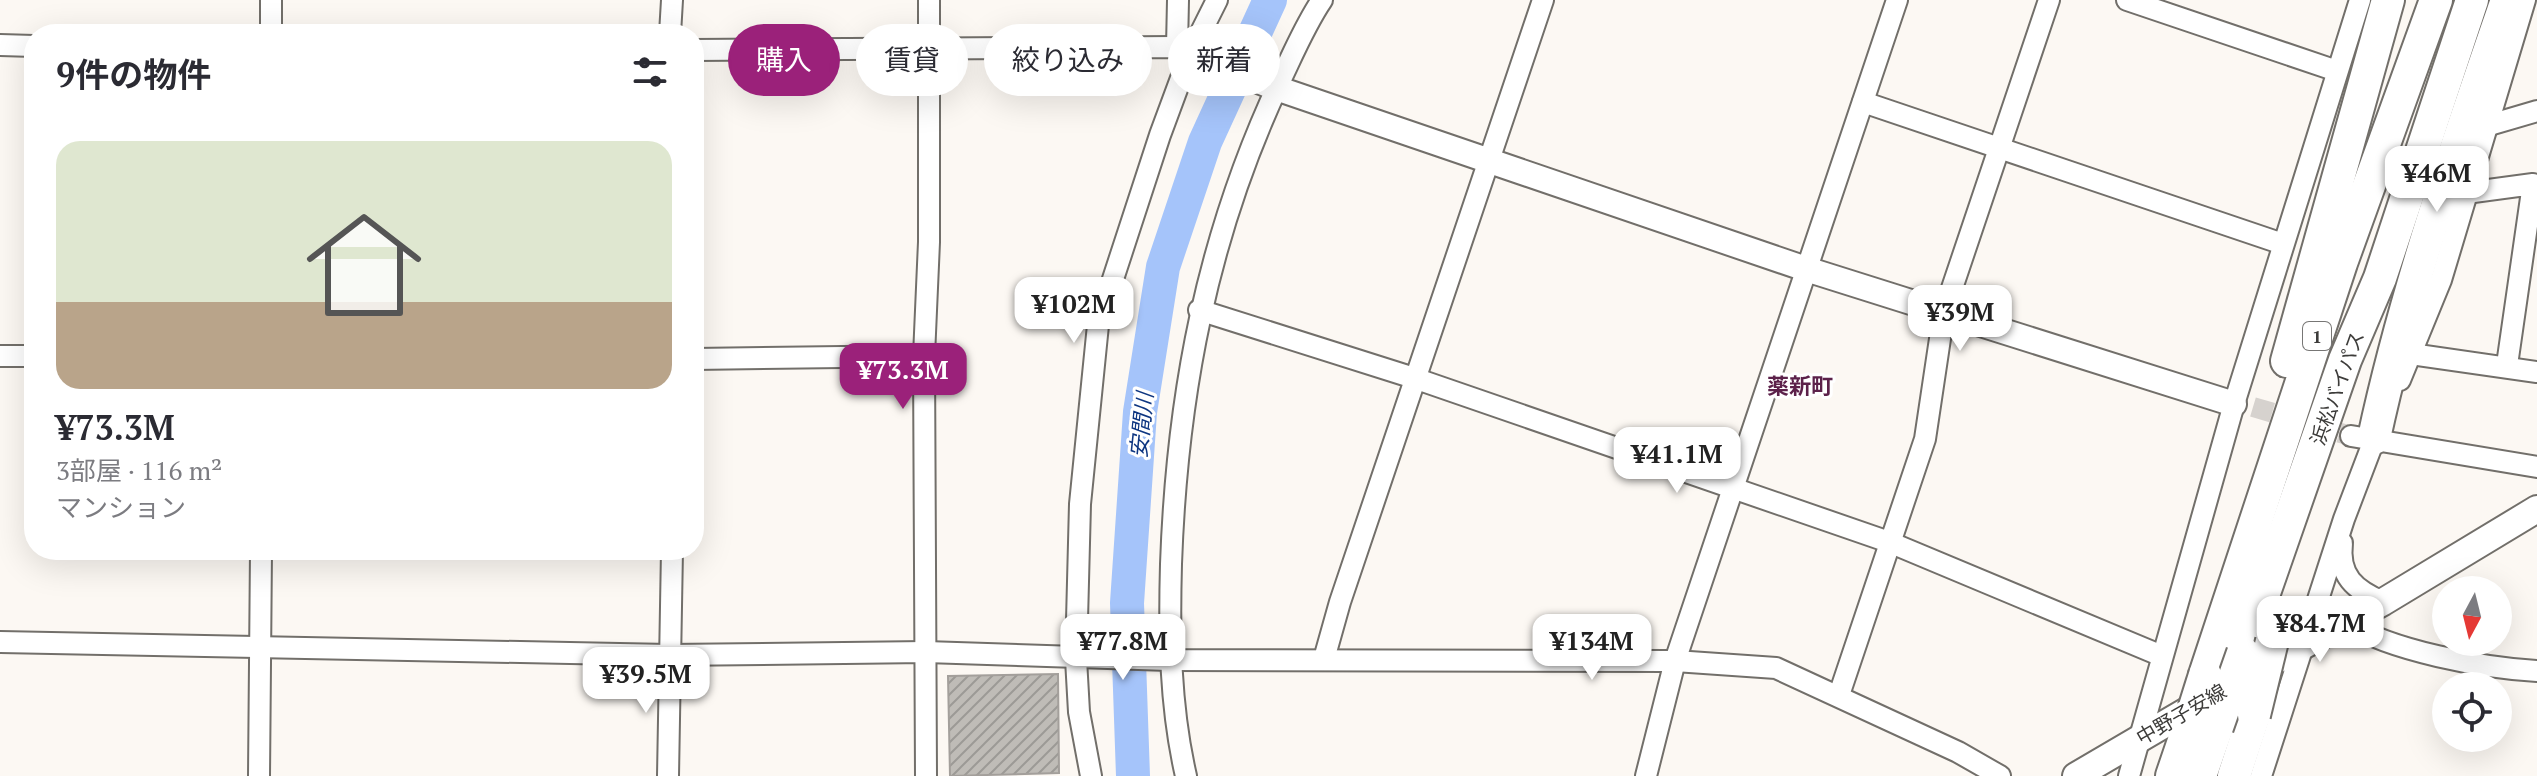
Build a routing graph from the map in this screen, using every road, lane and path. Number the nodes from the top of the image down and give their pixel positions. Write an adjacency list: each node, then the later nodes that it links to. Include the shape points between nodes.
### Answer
1 (271, 0): 17 (street)
2 (672, 0): 18 (street)
3 (929, 0): 19 (street)
4 (1178, 0): 20 (street)
5 (1217, 0): 21 (street)
6 (1322, 0): 29 (street)
7 (1543, 0): 38 (street)
8 (1897, 0): 34 (street)
9 (2049, 0): 37 (street)
10 (2127, 0): 28 (street)
11 (2388, 0): 62 (highway, 1, via 2260,457)
12 (2436, 0): 62 (highway, 浜松バイパス / 1, via 2341,263)
13 (2472, 0): 67 (highway, 1)
14 (2507, 0): 53 (highway)
15 (2525, 0): 36 (street)
16 (2359, 4): 28 (street)
17 (271, 24)
18 (671, 24)
19 (929, 24)
20 (1182, 24)
21 (1203, 24)
22 (0, 45): 23 (street)
23 (24, 46)
24 (856, 48): 26 (street)
25 (968, 48): 27 (street)
26 (704, 50)
27 (1168, 52)
28 (2337, 71): 40 (street)
29 (1280, 80)
30 (1280, 89): 38 (street)
31 (928, 96): 47 (street)
32 (1172, 96): 71 (street, via 1098,325 1080,504)
33 (1273, 96): 42 (street, via 1241,169)
34 (1863, 102): 37 (street); 41 (street)
35 (2537, 111): 36 (street)
36 (2486, 126): 39 (street)
37 (1999, 148): 40 (street); 43 (street)
38 (1489, 162): 41 (street); 51 (street)
39 (2466, 193): 44 (street, via 2441,280); 49 (street, via 2533,184)
40 (2283, 244): 52 (street)
41 (1806, 269): 43 (street); 55 (street)
42 (1199, 310): 51 (street); 73 (street, via 1176,472)
43 (1944, 312): 52 (street); 58 (street, via 1925,439)
44 (2411, 354): 49 (street); 53 (street)
45 (0, 356): 46 (street)
46 (24, 356)
47 (924, 356): 48 (street); 68 (street)
48 (704, 359)
49 (2507, 365): 50 (street)
50 (2537, 372)
51 (1414, 378): 55 (street); 72 (street)
52 (2243, 406): 70 (street)
53 (2363, 437): 54 (street); 57 (street)
54 (2537, 467)
55 (1732, 490): 58 (street); 74 (street)
56 (2537, 509): 61 (main road, 中野子安線)
57 (2344, 519): 61 (street, via 2344,574 2361,592); 65 (street)
58 (1889, 542): 70 (street); 76 (street)
59 (261, 560): 66 (street)
60 (672, 560): 69 (street)
61 (2383, 602): 63 (main road, 中野子安線)
62 (2228, 605): 77 (highway, 浜松バイパス / 1, bridge, via 2205,675)
63 (2346, 622): 65 (main road, 中野子安線); 75 (street, via 2369,637)
64 (0, 642): 66 (street)
65 (2304, 644): 78 (main road, 中野子安線); 91 (street)
66 (260, 646): 69 (street); 79 (street)
67 (2257, 647): 77 (highway, 浜松バイパス / 1, bridge); 90 (highway, 1, bridge, via 2254,715)
68 (926, 652): 69 (street); 71 (street); 81 (street)
69 (669, 655): 80 (street)
70 (2162, 656): 78 (street)
71 (1077, 659): 73 (street); 82 (street, via 1079,712)
72 (1324, 659): 73 (street); 74 (street)
73 (1170, 660): 83 (street)
74 (1675, 661): 76 (street, via 1776,668); 84 (street)
75 (2537, 671)
76 (1839, 695): 85 (street)
77 (2202, 728): 88 (highway, 浜松バイパス / 1); 89 (highway, 浜松バイパス / 1)
78 (2142, 736): 86 (main road, 中野子安線); 87 (street)
79 (259, 776)
80 (668, 776)
81 (926, 776)
82 (1091, 776)
83 (1186, 776)
84 (1646, 776)
85 (2000, 776)
86 (2076, 776)
87 (2129, 776)
88 (2172, 776)
89 (2200, 776)
90 (2234, 776)
91 (2261, 776)

